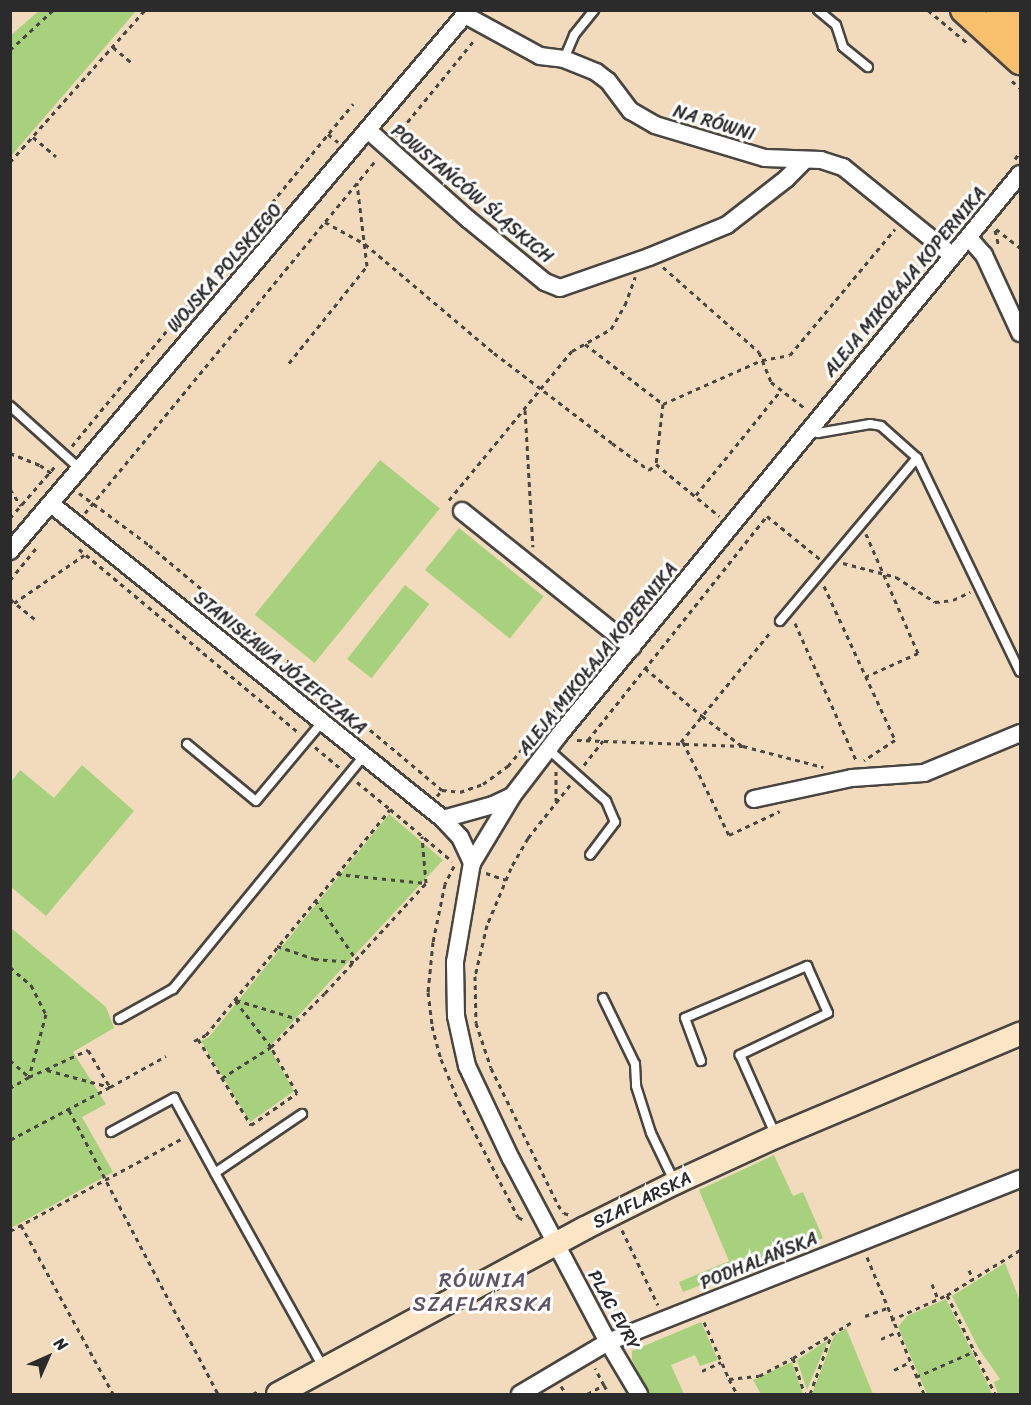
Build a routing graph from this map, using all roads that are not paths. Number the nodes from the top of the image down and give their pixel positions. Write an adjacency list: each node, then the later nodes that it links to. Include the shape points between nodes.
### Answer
1 (594, 10): 7 (lane, via 574,34)
2 (818, 10): 9 (lane, via 836,25 843,47)
3 (964, 10): 8 (main road)
4 (999, 10): 6 (main road)
5 (467, 13): 7 (street, NA RÓWNI, via 540,56); 10 (street, WOJSKA POLSKIEGO)
6 (1020, 30)
7 (564, 59): 11 (street, NA RÓWNI, via 596,72 631,111 655,125 765,158)
8 (1020, 61)
9 (868, 67)
10 (368, 130): 11 (street, POWSTAŃCÓW ŚLĄSKICH, via 468,219 545,282 560,288 727,225); 19 (street, WOJSKA POLSKIEGO)
11 (804, 160): 14 (street, NA RÓWNI, via 843,167)
12 (1017, 167): 13 (street, ALEJA MIKOŁAJA KOPERNIKA)
13 (969, 238): 14 (street, ALEJA MIKOŁAJA KOPERNIKA); 15 (street, via 984,255)
14 (953, 256): 17 (street, ALEJA MIKOŁAJA KOPERNIKA)
15 (1020, 333)
16 (10, 406): 19 (lane)
17 (804, 422): 18 (lane, via 818,432 870,424 881,426); 24 (street, ALEJA MIKOŁAJA KOPERNIKA)
18 (917, 458): 23 (lane); 25 (lane)
19 (80, 469): 20 (street, WOJSKA POLSKIEGO)
20 (51, 504): 22 (street, WOJSKA POLSKIEGO); 26 (street, STANISŁAWA JÓZEFCZAKA)
21 (462, 511): 24 (street)
22 (10, 551)
23 (780, 621)
24 (632, 647): 29 (street, ALEJA MIKOŁAJA KOPERNIKA)
25 (1020, 672)
26 (322, 722): 28 (lane, via 256,801); 30 (street, STANISŁAWA JÓZEFCZAKA)
27 (1020, 733): 32 (street, via 924,773 852,778)
28 (187, 744)
29 (548, 749): 31 (street, ALEJA MIKOŁAJA KOPERNIKA); 34 (lane, via 606,801 615,822)
30 (364, 756): 33 (street, STANISŁAWA JÓZEFCZAKA); 37 (lane, via 173,989)
31 (513, 795): 33 (street); 35 (street, ALEJA MIKOŁAJA KOPERNIKA)
32 (754, 800)
33 (443, 819): 35 (street, STANISŁAWA JÓZEFCZAKA, via 460,837)
34 (590, 855)
35 (472, 863): 46 (street, ALEJA MIKOŁAJA KOPERNIKA, via 454,962 456,1016 467,1066)
36 (603, 998): 45 (lane, via 635,1064 636,1086 651,1133)
37 (119, 1019)
38 (1020, 1034): 42 (street, SZAFLARSKA)
39 (701, 1061): 42 (lane, via 685,1018 807,966 828,1013 740,1055)
40 (302, 1114): 43 (lane)
41 (111, 1132): 43 (lane, via 174,1098)
42 (777, 1136): 45 (street, SZAFLARSKA)
43 (215, 1173): 48 (lane)
44 (1020, 1179): 47 (street, PODHALAŃSKA)
45 (675, 1183): 46 (street, SZAFLARSKA)
46 (556, 1243): 47 (street, PLAC EVRY); 48 (street, SZAFLARSKA)
47 (608, 1342): 50 (street, PODHALAŃSKA); 51 (street, PLAC EVRY)
48 (324, 1369): 49 (street, SZAFLARSKA)
49 (270, 1392)
50 (520, 1395)
51 (639, 1395)

